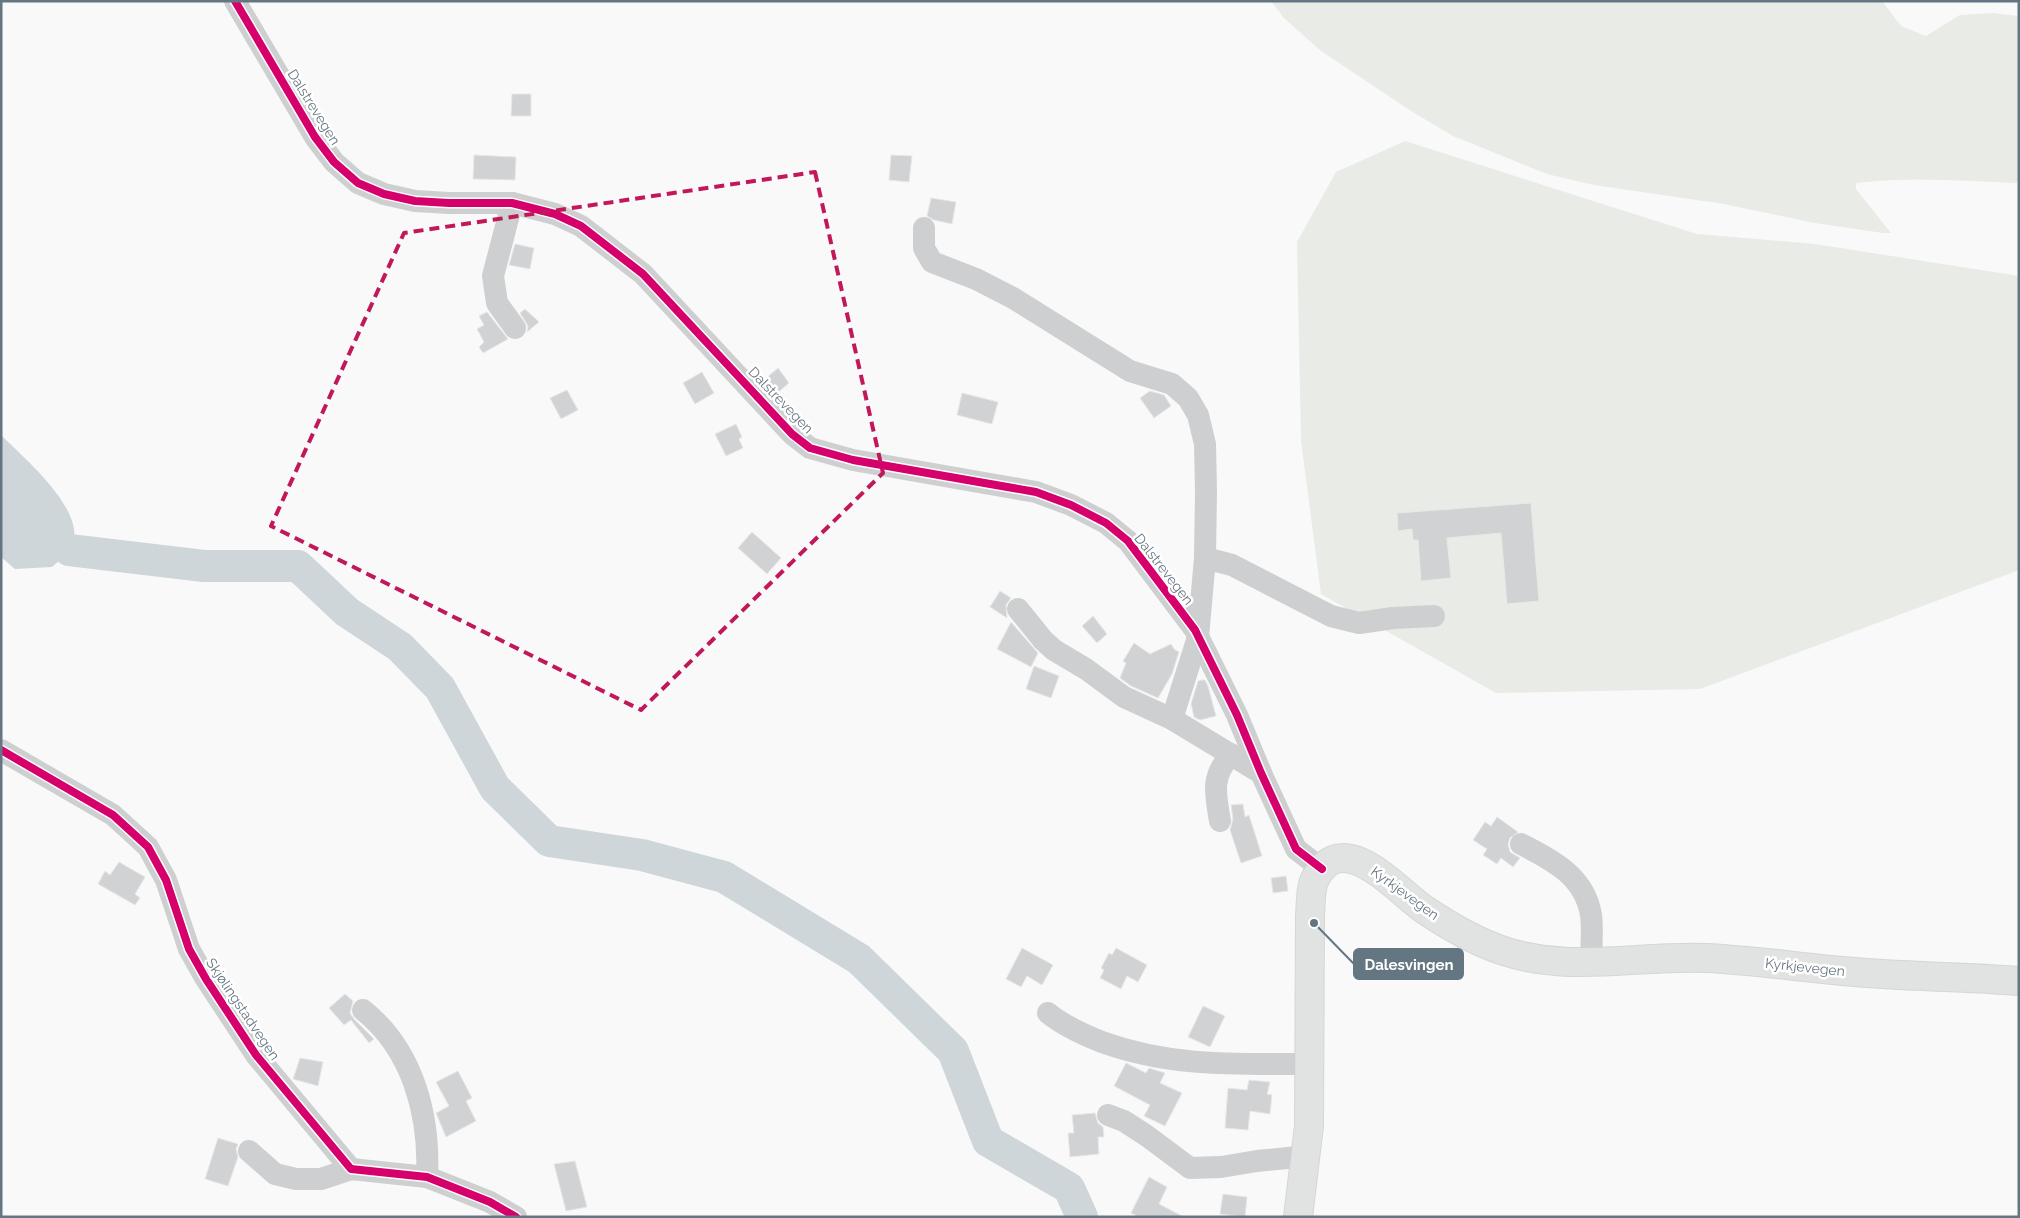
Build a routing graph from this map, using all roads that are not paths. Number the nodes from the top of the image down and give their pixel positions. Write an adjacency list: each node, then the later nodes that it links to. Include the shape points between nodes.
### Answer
1 (235, 1): 2 (street, Dalstrevegen, via 314,136 334,162 358,182 384,194 415,201)
2 (512, 203): 4 (street, via 493,276 497,303); 8 (street, Dalstrevegen, via 555,214 581,226 619,253 643,274 792,434 810,448 853,460 1036,492 1070,505 1106,523 1128,540)
3 (924, 228): 5 (street, Dalstrevegen, via 924,248 932,262 976,278 1130,372 1172,384 1188,398 1198,415 1205,444)
4 (515, 328)
5 (1205, 558): 7 (street, via 1232,565 1331,616 1359,623); 8 (street, Dalstrevegen)
6 (1018, 608): 9 (street, via 1054,650 1124,697)
7 (1434, 616)
8 (1198, 637): 9 (street, Dalstrevegen); 12 (street, Dalstrevegen, via 1238,715)
9 (1172, 719): 11 (street)
10 (1, 750): 24 (street, Skjølingstadvegen, via 113,815 148,847 166,880 189,949 206,978 256,1055)
11 (1231, 754): 12 (street); 13 (street, via 1220,767 1217,778)
12 (1261, 773): 15 (street, Dalstrevegen, via 1296,849)
13 (1220, 821)
14 (1522, 844): 16 (street, via 1564,868 1583,891 1591,915)
15 (1322, 869): 16 (main road, Kyrkjevegen, via 1345,858 1360,860 1424,909 1467,935 1503,951 1538,960); 20 (main road, via 1314,882 1310,916)
16 (1591, 962): 17 (main road, Kyrkjevegen, via 1662,957 1707,958 1844,972)
17 (2019, 982)
18 (363, 1010): 25 (street, via 379,1023 405,1061 415,1084 426,1129)
19 (1048, 1013): 20 (street, via 1087,1036 1123,1050 1168,1060 1212,1064)
20 (1309, 1064): 23 (main road)
21 (1108, 1115): 23 (street, via 1124,1121 1190,1168)
22 (249, 1152): 24 (street, via 275,1174 296,1180 321,1179)
23 (1307, 1158): 27 (main road)
24 (351, 1169): 25 (street)
25 (427, 1177): 26 (street, via 490,1202)
26 (516, 1217)
27 (1298, 1217)

